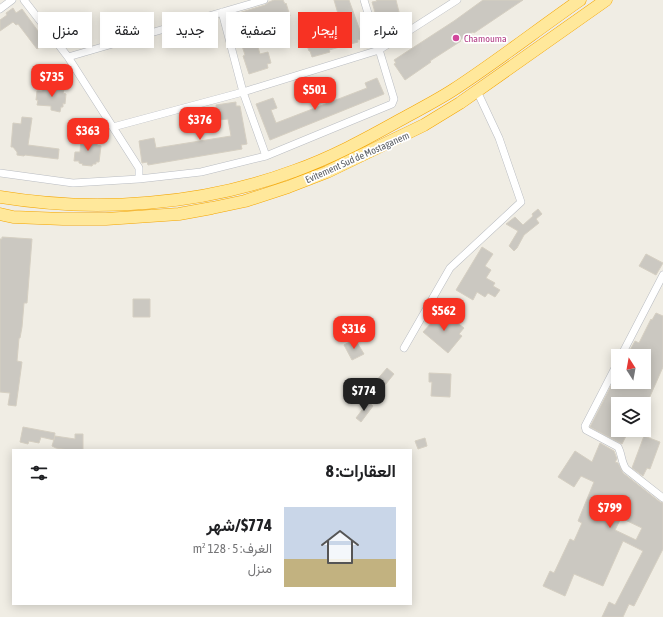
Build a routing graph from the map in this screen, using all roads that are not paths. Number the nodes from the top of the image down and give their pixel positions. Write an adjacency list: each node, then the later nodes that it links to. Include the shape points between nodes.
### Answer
1 (12, 0): 8 (street)
2 (24, 0): 11 (street)
3 (264, 0): 9 (street)
4 (364, 0): 10 (street)
5 (457, 0): 10 (street)
6 (580, 0): 18 (highway, Evitement Sud de Mostaganem, via 452,90 388,127 295,171 221,192 143,203 55,204)
7 (606, 0): 12 (highway, Evitement Sud de Mostaganem)
8 (0, 9)
9 (222, 12): 11 (street); 13 (street)
10 (380, 50): 13 (street); 15 (street, via 394,99 392,104)
11 (68, 57): 14 (street)
12 (477, 91): 19 (highway, Evitement Sud de Mostaganem, via 395,141 327,172 245,200 179,214 106,219 13,217); 21 (street, via 499,138 521,202 450,268)
13 (242, 92): 14 (street); 15 (street)
14 (113, 127): 17 (street, via 139,168)
15 (266, 156): 17 (street, via 201,172)
16 (0, 173): 17 (street, via 73,183)
17 (139, 180)
18 (0, 197)
19 (0, 214)
20 (663, 275): 22 (street)
21 (404, 348)
22 (625, 349)
23 (611, 376): 24 (street, via 585,428 618,447 626,469)
24 (663, 498)

